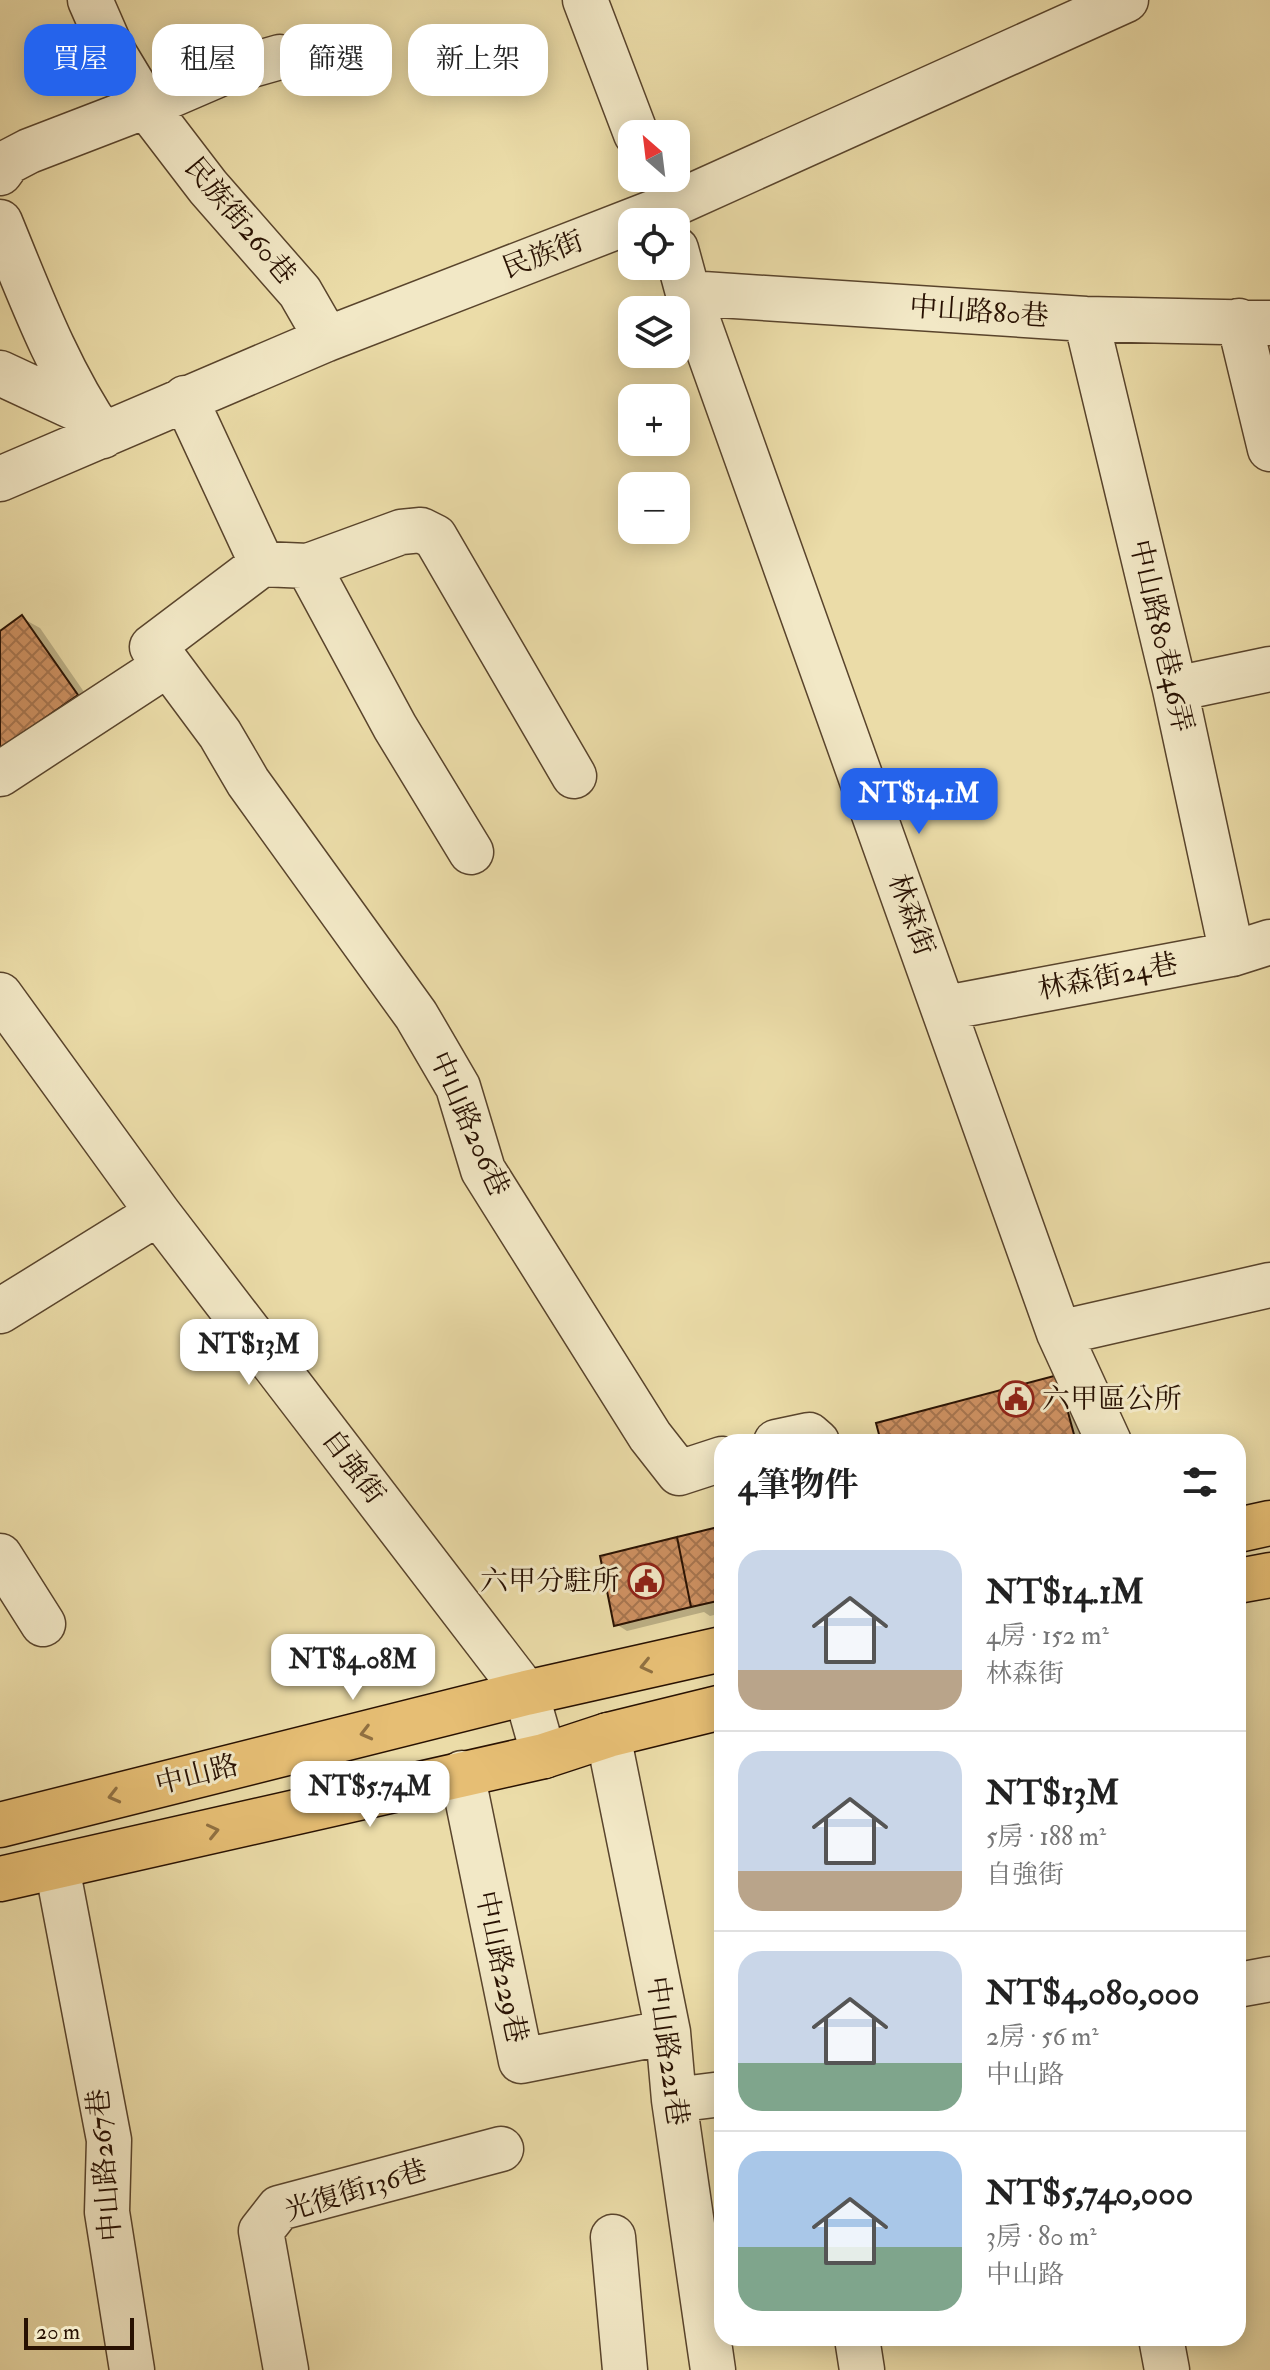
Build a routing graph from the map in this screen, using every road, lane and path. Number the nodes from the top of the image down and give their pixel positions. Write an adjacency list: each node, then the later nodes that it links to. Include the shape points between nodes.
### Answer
1 (90, 0): 5 (street, 民族街260巷)
2 (585, 0): 6 (street)
3 (1126, 0): 8 (street, 民族街)
4 (280, 57): 5 (street, via 220,74)
5 (146, 106): 7 (street, via 29,151); 14 (street, 民族街260巷, via 300,292)
6 (631, 120)
7 (0, 173)
8 (662, 203): 14 (street, 民族街)
9 (0, 222): 17 (street, via 62,367)
10 (684, 280): 11 (street, 林森街)
11 (688, 293): 12 (street, 中山路80巷); 30 (street, 林森街)
12 (1086, 319): 13 (street, 中山路80巷); 24 (street, 中山路80巷46弄)
13 (1254, 322): 18 (street)
14 (327, 339): 16 (street, 民族街)
15 (0, 373): 17 (street)
16 (185, 398): 17 (street, 民族街); 20 (street)
17 (95, 424): 19 (street, 民族街)
18 (1270, 449)
19 (0, 479)
20 (262, 564): 21 (street); 22 (street, via 152,647)
21 (308, 566): 26 (street, via 401,532 421,530 435,537); 27 (street, via 395,727)
22 (168, 664): 25 (street); 36 (street, 中山路206巷, via 416,1015 458,1087 483,1170 650,1436 679,1473)
23 (1270, 669): 24 (street)
24 (1160, 692): 28 (street, 中山路80巷46弄)
25 (0, 774)
26 (574, 776)
27 (471, 852)
28 (1235, 952): 30 (street, 林森街24巷)
29 (0, 995): 31 (street, 自強街)
30 (945, 1008): 34 (street, 林森街)
31 (158, 1213): 33 (street); 44 (street, 自強街)
32 (1270, 1285): 34 (street)
33 (0, 1311)
34 (1059, 1333): 35 (street, 林森街)
35 (1105, 1434)
36 (714, 1462)
37 (1270, 1523): 38 (main road)
38 (1246, 1528)
39 (0, 1556): 42 (street)
40 (1270, 1575): 41 (main road)
41 (1246, 1580)
42 (43, 1624)
43 (714, 1651): 44 (main road, 中山路, one-way to 44)
44 (526, 1693): 47 (street, 自強街); 49 (main road, 中山路, one-way to 49)
45 (714, 1709): 46 (main road, 中山路)
46 (608, 1735): 47 (main road, 中山路); 54 (street, 中山路221巷)
47 (544, 1756): 48 (main road, 中山路)
48 (462, 1773): 50 (main road, 中山路, one-way to 48); 54 (street, 中山路229巷, via 521,2061)
49 (0, 1825)
50 (57, 1867): 51 (main road, 中山路); 61 (street, 中山路267巷, via 109,2140 107,2212)
51 (0, 1879)
52 (1270, 1979): 53 (street)
53 (1246, 1984)
54 (668, 2032): 56 (street, 中山路221巷)
55 (714, 2095): 56 (street)
56 (674, 2100): 64 (street, 中山路221巷)
57 (501, 2149): 62 (street, 光復街136巷, via 279,2208 261,2231)
58 (613, 2237): 63 (street)
59 (858, 2346): 65 (street)
60 (1162, 2346): 66 (street)
61 (132, 2370)
62 (286, 2370)
63 (625, 2370)
64 (713, 2370)
65 (862, 2370)
66 (1167, 2370)

